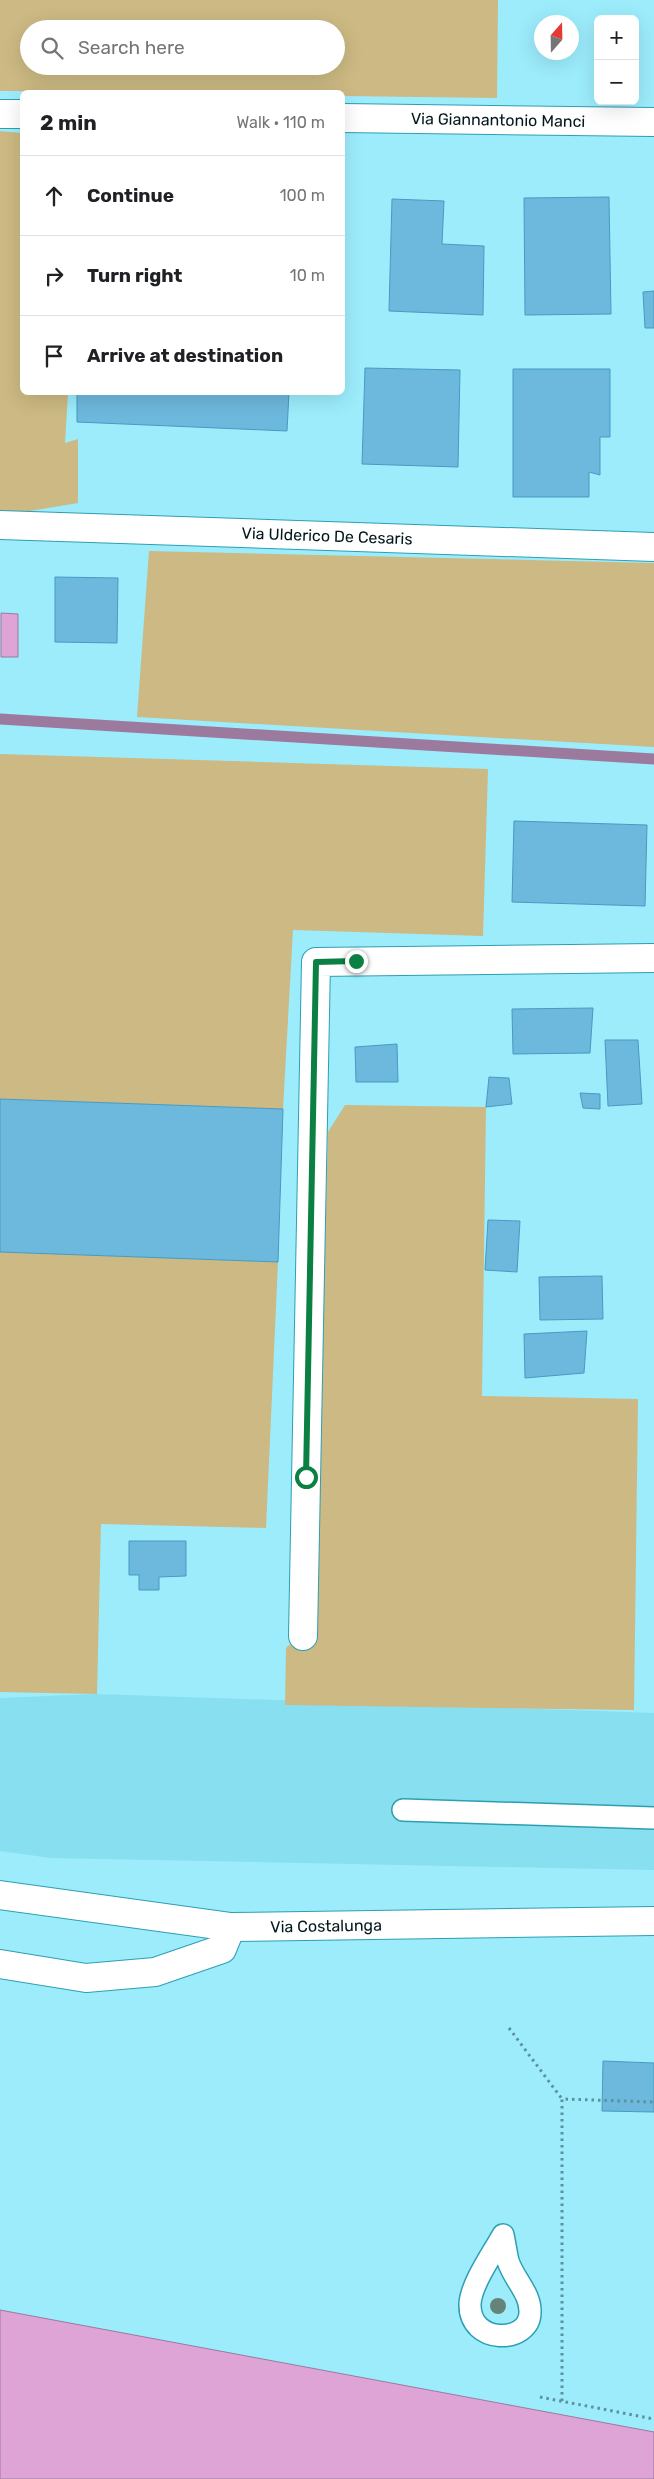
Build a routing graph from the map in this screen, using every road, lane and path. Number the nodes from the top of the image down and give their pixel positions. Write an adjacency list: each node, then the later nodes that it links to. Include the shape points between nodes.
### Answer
1 (0, 114): 2 (street)
2 (20, 114)
3 (345, 118): 4 (street, Via Giannantonio Manci)
4 (654, 122)
5 (0, 525): 6 (street, Via Ulderico De Cesaris)
6 (654, 547)
7 (654, 958): 8 (street, via 316,962)
8 (303, 1636)
9 (403, 1810): 10 (lane)
10 (654, 1818)
11 (0, 1895): 13 (street, Via Costalunga)
12 (654, 1921): 13 (street, Via Costalunga)
13 (230, 1927): 14 (street, via 222,1949 155,1972 86,1978)
14 (0, 1964)
15 (509, 2028): 16 (path)
16 (562, 2099): 17 (path); 19 (path)
17 (654, 2102)
18 (540, 2396): 19 (path)
19 (562, 2401): 20 (path)
20 (654, 2419)

